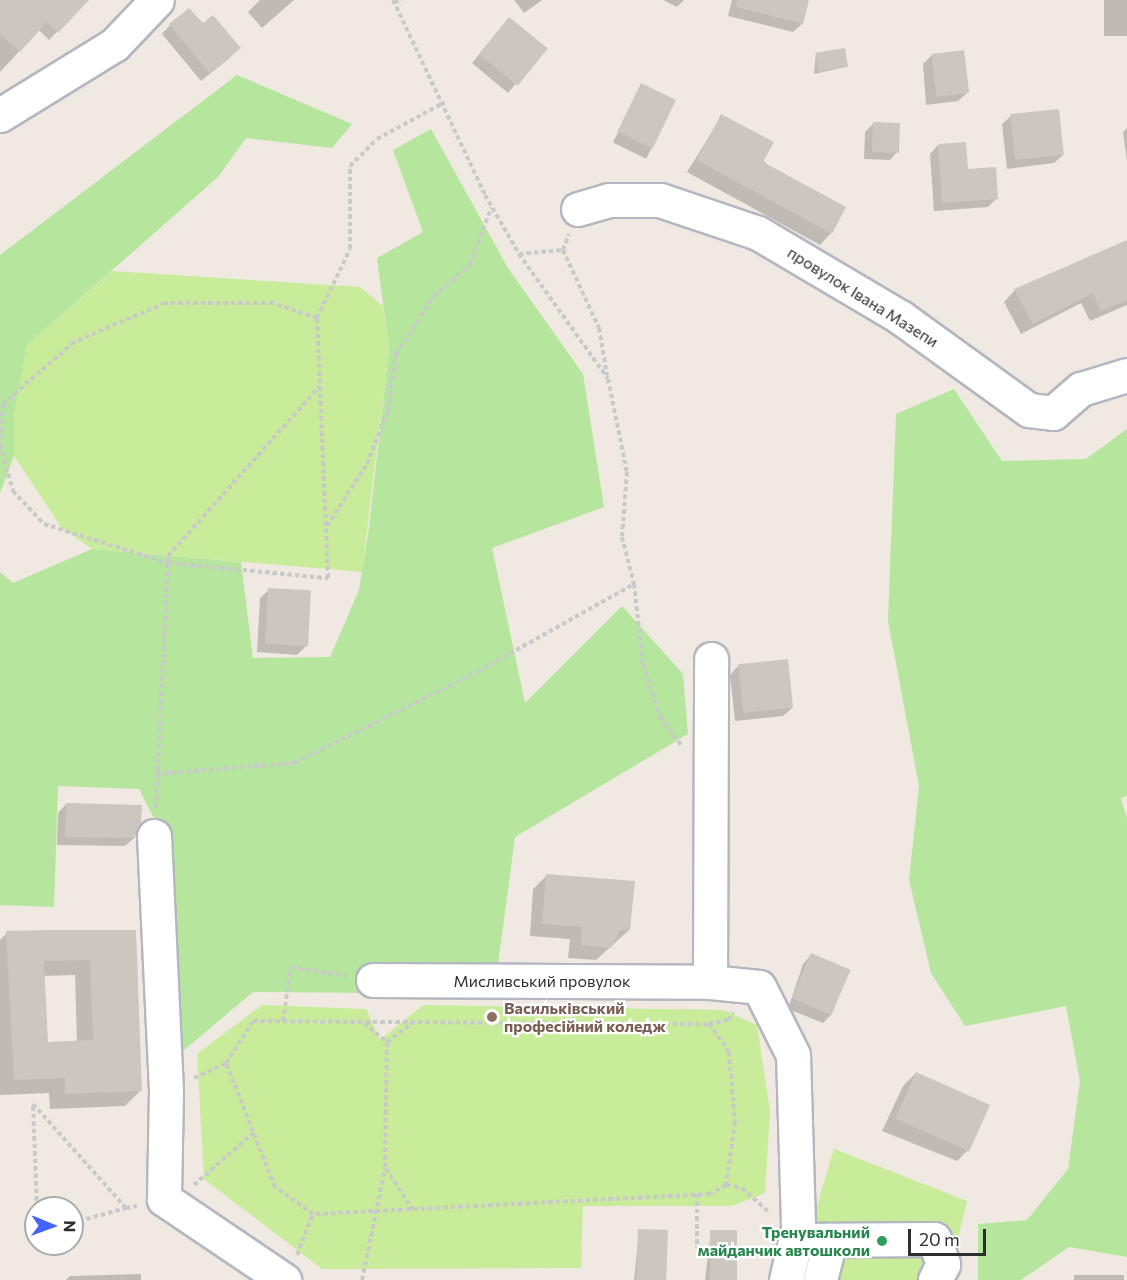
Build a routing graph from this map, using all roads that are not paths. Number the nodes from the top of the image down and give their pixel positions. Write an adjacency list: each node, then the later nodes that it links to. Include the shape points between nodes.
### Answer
1 (157, 0): 2 (street, via 114,45)
2 (0, 115)
3 (578, 209): 4 (street, провулок Івана Мазепи, via 609,200 660,200 758,233 900,317 1029,410 1053,413 1081,389)
4 (1127, 375)
5 (711, 660): 8 (street)
6 (154, 836): 11 (street, via 166,1092 164,1199)
7 (373, 980): 8 (street, Мисливський провулок)
8 (710, 982): 9 (street, Мисливський провулок, via 759,987 793,1055)
9 (798, 1234): 10 (street); 12 (street, Мисливський провулок)
10 (830, 1240): 13 (street); 14 (street, via 934,1239 943,1264)
11 (290, 1269)
12 (786, 1280)
13 (820, 1280)
14 (935, 1280)

